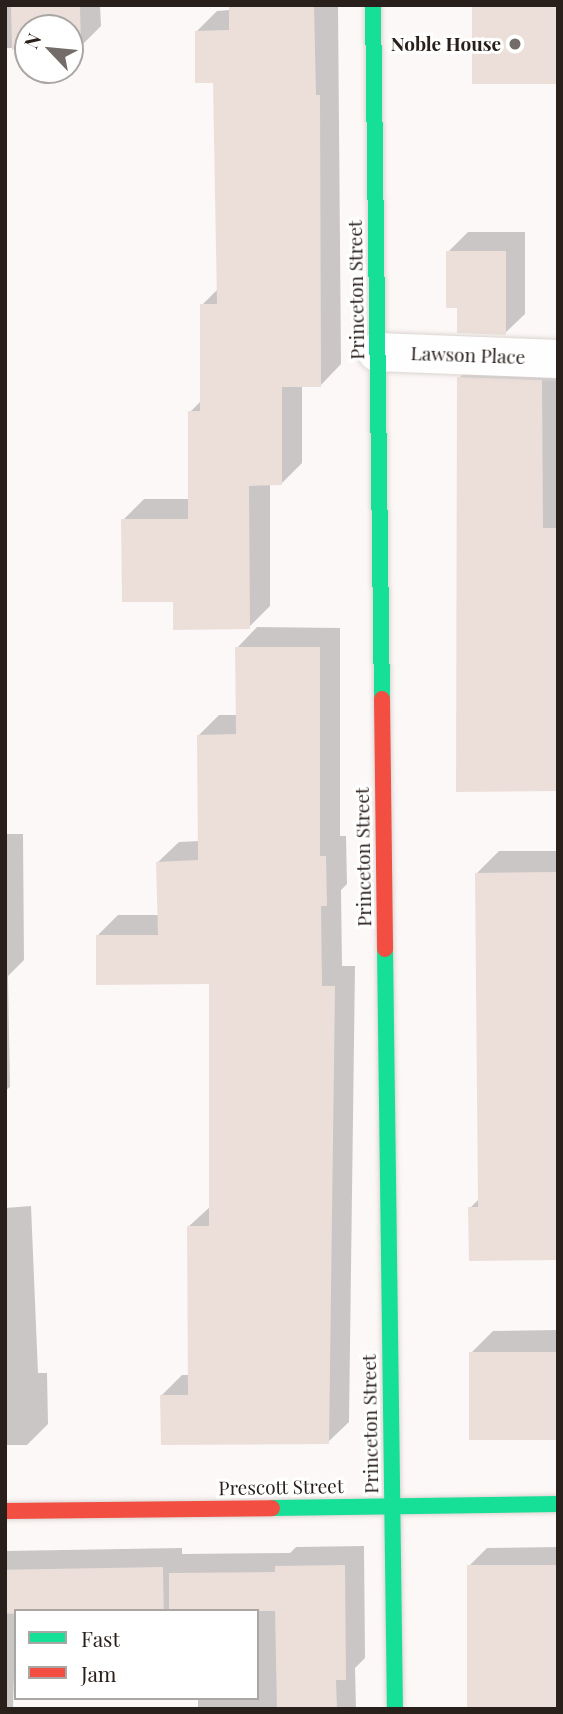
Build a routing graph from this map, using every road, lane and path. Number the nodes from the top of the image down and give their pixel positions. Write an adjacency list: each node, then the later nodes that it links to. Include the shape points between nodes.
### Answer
1 (373, 5): 2 (street, Princeton Street)
2 (377, 352): 3 (street, Lawson Place); 5 (street, Princeton Street)
3 (558, 359)
4 (558, 1504): 5 (street, Prescott Street)
5 (393, 1507): 6 (street, Prescott Street); 7 (street, Princeton Street)
6 (5, 1511)
7 (395, 1709)

